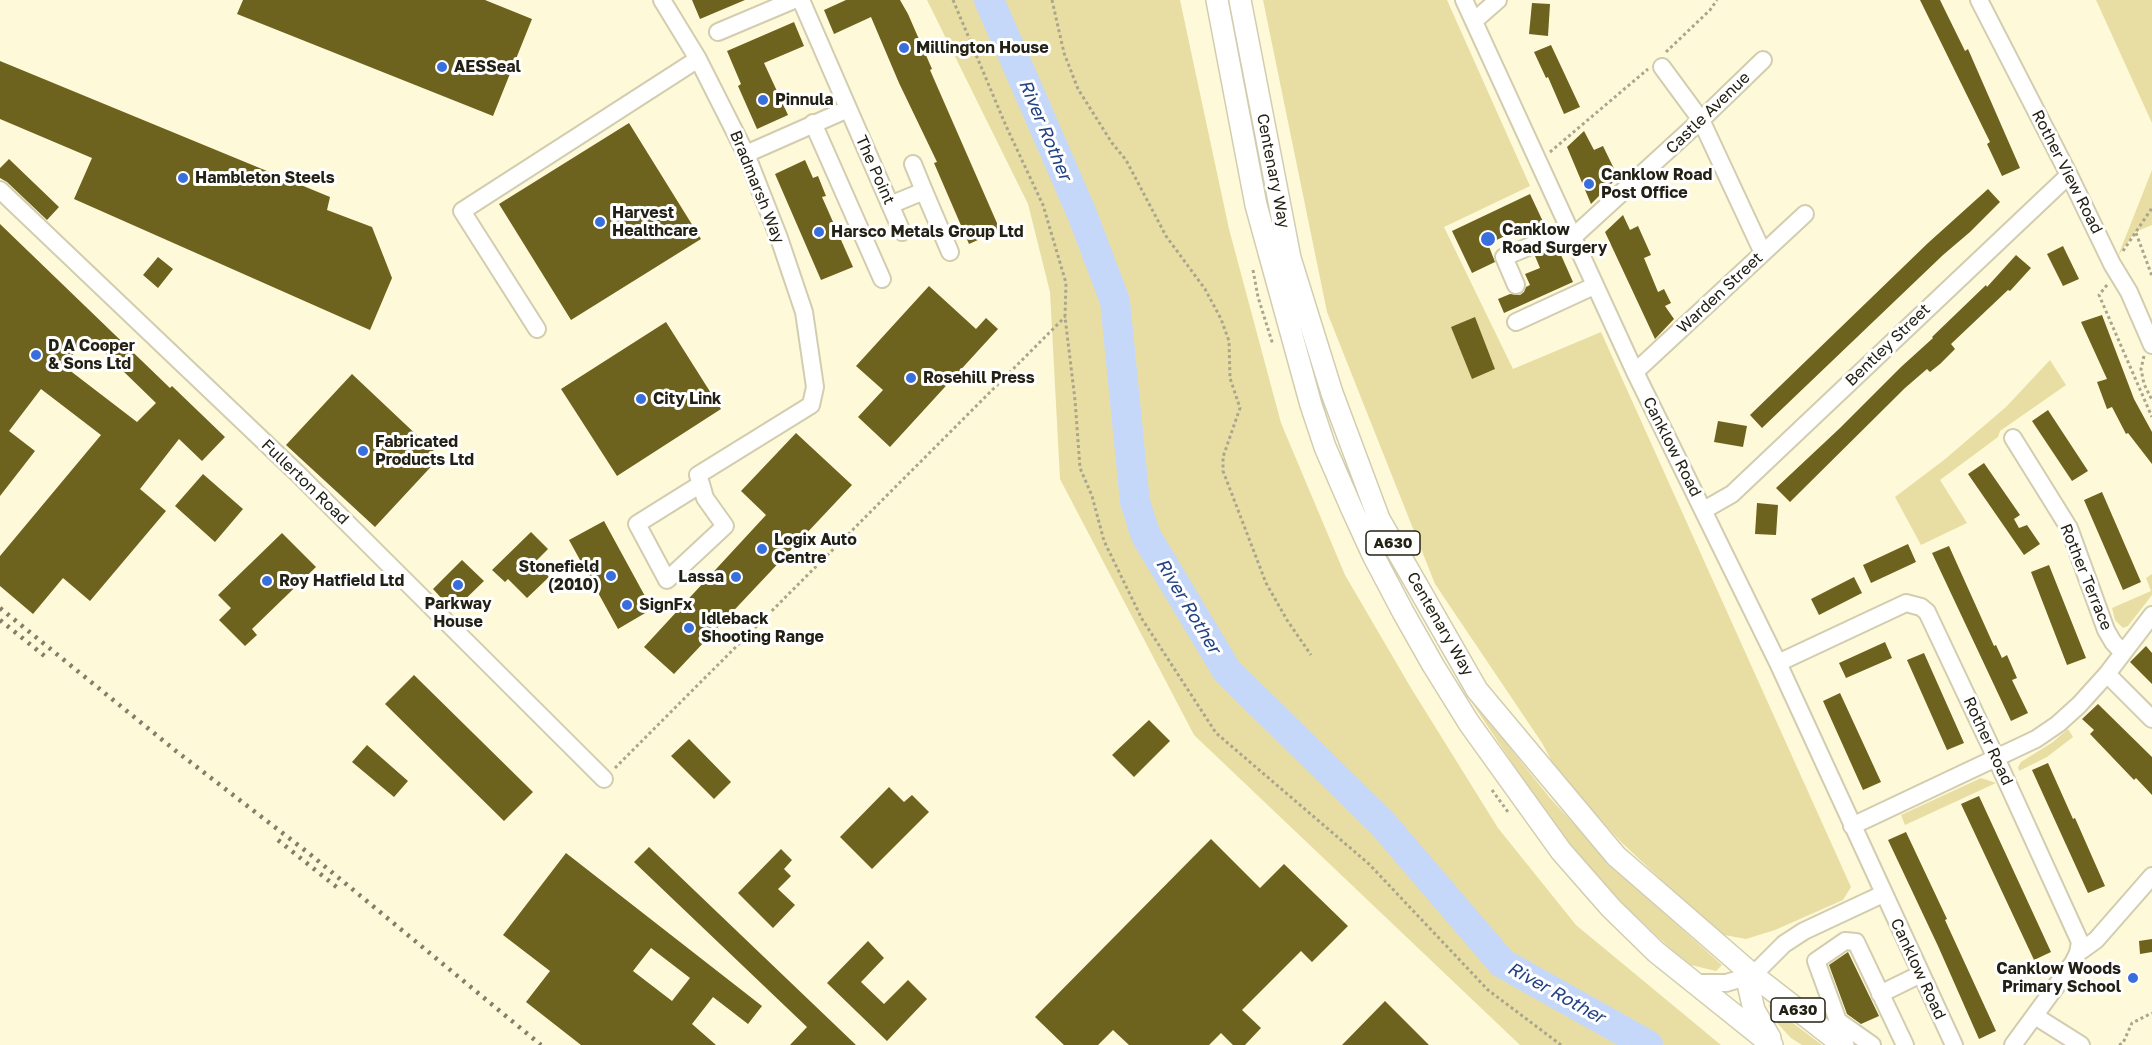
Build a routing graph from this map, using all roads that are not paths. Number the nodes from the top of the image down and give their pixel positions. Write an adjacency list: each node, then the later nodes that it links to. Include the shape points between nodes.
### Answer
1 (662, 0): 11 (street, Bradmarsh Way)
2 (794, 0): 10 (street)
3 (801, 0): 14 (street, The Point)
4 (1217, 0): 51 (main road, Centenary Way / A630, via 1256,205 1311,405 1325,447 1373,555 1469,723 1561,851 1611,908)
5 (1240, 0): 50 (main road, Centenary Way / A630, via 1290,258 1332,393 1379,519 1478,690 1616,856)
6 (1464, 0): 9 (street, Canklow Road)
7 (1498, 0): 9 (street)
8 (1979, 0): 19 (street, Rother View Road)
9 (1474, 21): 25 (street, Canklow Road)
10 (718, 32)
11 (698, 59): 17 (street, Bradmarsh Way); 32 (street, via 462,211)
12 (1763, 60): 15 (street, Castle Avenue)
13 (1659, 63): 15 (street)
14 (848, 109): 16 (street); 22 (street, The Point)
15 (1701, 120): 25 (street, Castle Avenue); 27 (street)
16 (813, 123): 17 (street); 28 (street)
17 (746, 154): 36 (street, Bradmarsh Way, via 804,312 815,387 811,405 698,475)
18 (913, 164): 21 (street)
19 (2069, 175): 33 (street, Rother View Road); 37 (street, Bentley Street, via 1732,494)
20 (0, 190): 44 (street, Fullerton Road, via 296,472)
21 (924, 191): 22 (street); 26 (street)
22 (890, 205): 24 (street, The Point)
23 (1805, 214): 27 (street, Warden Street)
24 (902, 232)
25 (1571, 234): 29 (street, Castle Avenue, via 1504,257); 30 (street, Canklow Road)
26 (950, 252)
27 (1763, 252): 34 (street, Warden Street)
28 (882, 279)
29 (1516, 285)
30 (1594, 286): 31 (street); 34 (street, Canklow Road)
31 (1515, 322)
32 (537, 329)
33 (2151, 343)
34 (1635, 372): 37 (street, Canklow Road)
35 (2013, 438): 39 (street, Rother Terrace, via 2069,528 2106,630)
36 (701, 484): 36 (street, via 705,498 725,526 667,580 637,524)
37 (1704, 510): 40 (street, Canklow Road)
38 (2152, 615): 39 (street)
39 (2123, 653): 41 (street)
40 (1778, 663): 43 (street, Rother Road, via 1906,603 1921,607 1931,619); 45 (street, Canklow Road)
41 (2107, 674): 42 (street); 43 (street, via 2058,724)
42 (2152, 719)
43 (1996, 758): 45 (street); 48 (street, Rother Road, via 2080,942)
44 (604, 779)
45 (1852, 826): 47 (street, Canklow Road)
46 (2152, 876): 48 (street, via 2096,940)
47 (1882, 894): 49 (street, Canklow Road); 50 (street, via 1804,931)
48 (2078, 953): 53 (street)
49 (1920, 974): 52 (street); 58 (street, Canklow Road)
50 (1752, 975): 51 (street, via 1726,983); 54 (main road, via 1749,988 1754,1010); 55 (main road, Centenary Way / A630)
51 (1695, 983): 54 (main road, A630)
52 (1880, 994): 56 (street, via 1856,942 1845,941 1816,961 1838,1021); 57 (street)
53 (2035, 1016): 59 (street); 60 (street)
54 (1773, 1045)
55 (1843, 1045)
56 (1872, 1045)
57 (1905, 1045)
58 (1954, 1045)
59 (2013, 1045)
60 (2081, 1045)

